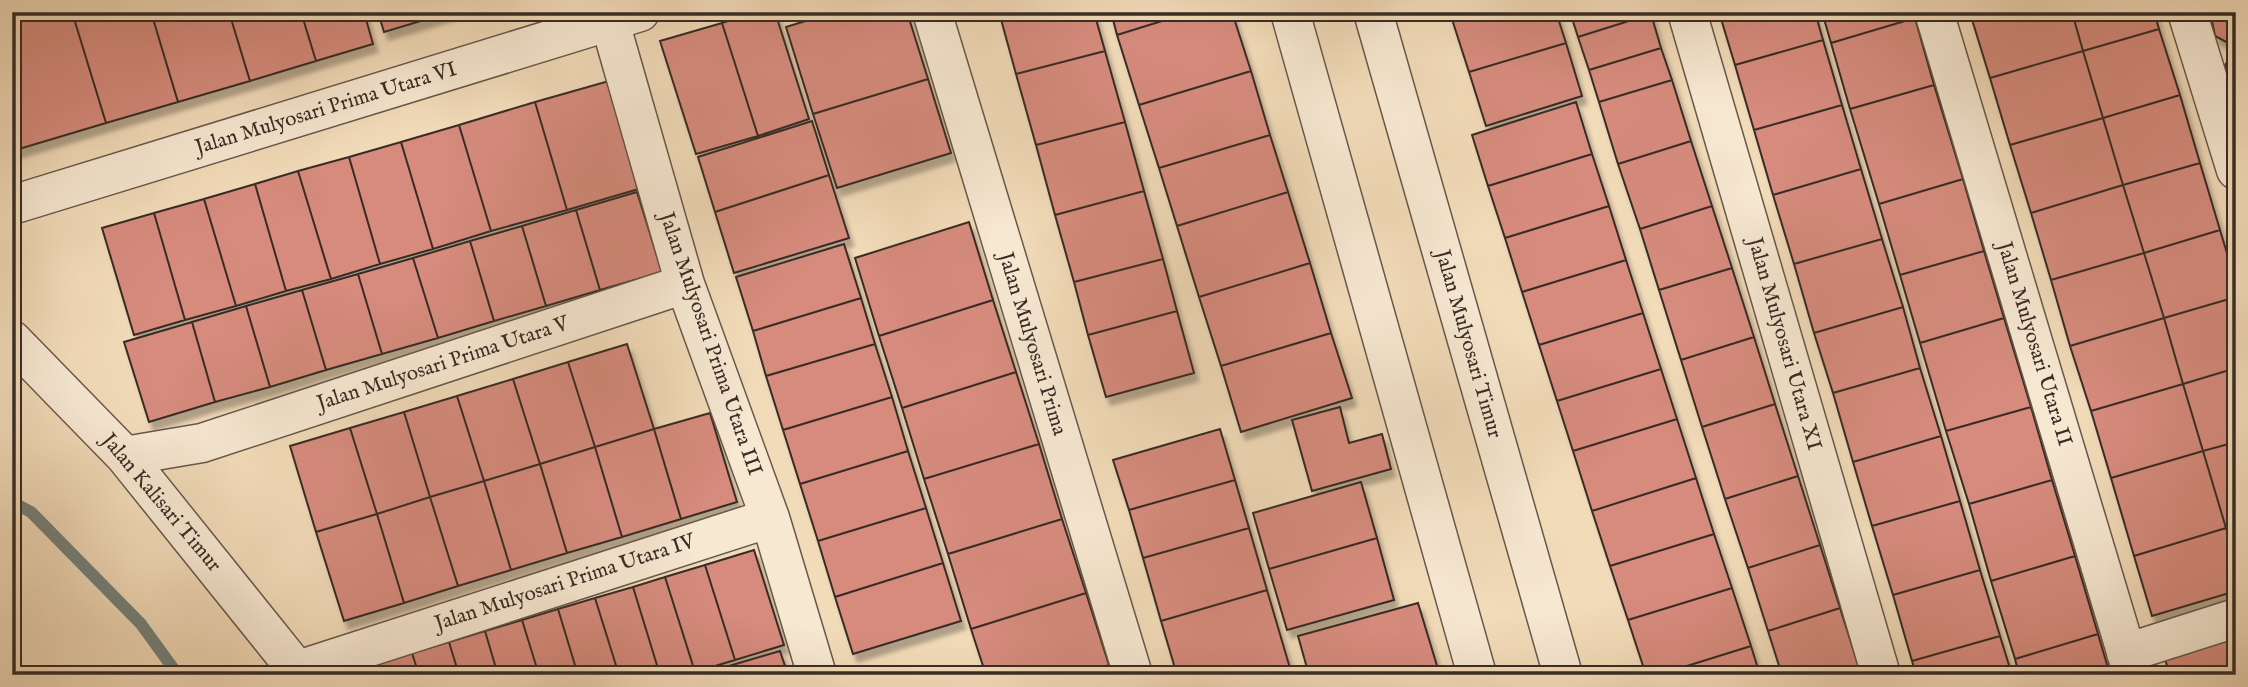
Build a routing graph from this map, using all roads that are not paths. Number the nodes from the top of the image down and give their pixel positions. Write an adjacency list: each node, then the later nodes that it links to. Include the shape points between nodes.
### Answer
1 (932, 12): 18 (street, Jalan Mulyosari Prima)
2 (1290, 12): 19 (street)
3 (1373, 12): 20 (street, Jalan Mulyosari Timur)
4 (1687, 12): 21 (street, Jalan Mulyosari Utara XI)
5 (1934, 12): 15 (street, Jalan Mulyosari Utara II)
6 (2187, 12): 8 (street)
7 (618, 15): 9 (street, Jalan Mulyosari Prima Utara VI); 10 (street, Jalan Mulyosari Prima Utara III)
8 (2236, 170)
9 (12, 205)
10 (685, 284): 12 (street, Jalan Mulyosari Prima Utara V, via 202,443); 13 (street, Jalan Mulyosari Prima Utara III)
11 (12, 341): 12 (street, Jalan Kalisari Timur)
12 (125, 456): 16 (street, Jalan Kalisari Timur)
13 (770, 518): 16 (street, Jalan Mulyosari Prima Utara IV); 17 (street, Jalan Mulyosari Prima Utara III)
14 (2236, 618): 15 (street)
15 (2129, 664)
16 (299, 672)
17 (817, 675)
18 (1133, 675)
19 (1477, 675)
20 (1563, 675)
21 (1881, 675)

